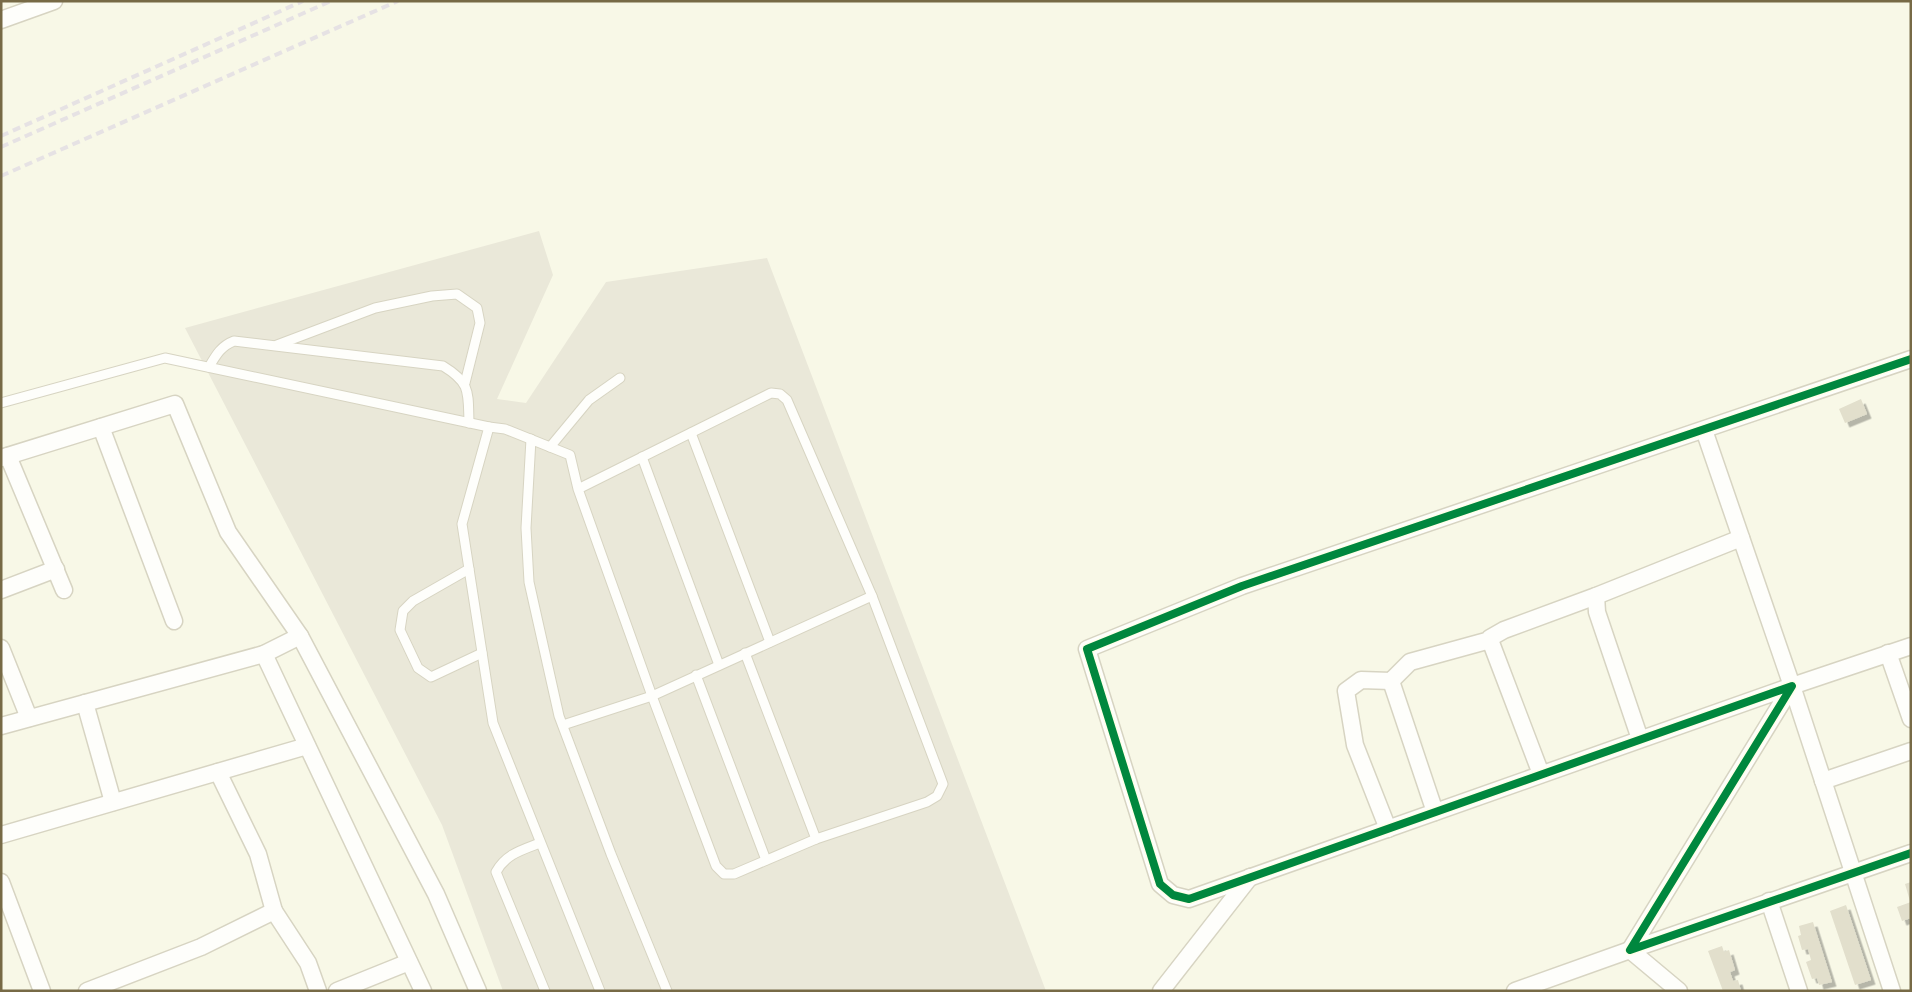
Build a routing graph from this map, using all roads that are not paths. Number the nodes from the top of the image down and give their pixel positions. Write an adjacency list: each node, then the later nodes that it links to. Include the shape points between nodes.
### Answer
1 (54, 1): 2 (street)
2 (1, 20)
3 (275, 346): 5 (lane, via 234,341 225,345); 7 (lane, via 443,366); 7 (lane, via 375,308 457,294 477,308 480,323)
4 (1911, 360): 12 (street)
5 (209, 367): 8 (lane, via 165,358); 9 (lane)
6 (620, 378): 15 (lane, via 590,400)
7 (465, 383): 9 (lane)
8 (1, 403)
9 (469, 423): 11 (lane)
10 (101, 427): 16 (street); 26 (street); 27 (street, via 175,404 228,532)
11 (489, 427): 14 (lane); 20 (lane, via 462,524)
12 (1704, 430): 19 (street); 61 (street, via 1242,586 1087,649 1160,884 1173,895 1189,899)
13 (691, 433): 17 (lane); 24 (lane, via 771,394 780,394 787,400); 29 (lane)
14 (531, 439): 15 (lane); 44 (lane, via 526,528 529,582)
15 (550, 446): 18 (lane, via 570,455)
16 (5, 457): 21 (street)
17 (642, 457): 18 (lane); 36 (lane)
18 (578, 489): 40 (lane)
19 (1741, 538): 25 (street); 39 (street)
20 (469, 569): 32 (lane); 32 (lane, via 413,601 403,611 400,630 418,668 431,677)
21 (56, 570): 22 (street); 23 (street)
22 (1, 590)
23 (64, 590)
24 (872, 596): 29 (lane); 56 (lane, via 943,784 937,796 927,802)
25 (1596, 596): 28 (street, via 1504,630); 46 (street, via 1597,612)
26 (174, 621)
27 (300, 636): 35 (street); 72 (street, via 436,894)
28 (1490, 640): 38 (street, via 1410,662); 50 (street)
29 (770, 642): 33 (lane)
30 (1911, 646): 34 (street)
31 (1, 648): 42 (street)
32 (482, 653): 57 (lane, via 493,723)
33 (745, 653): 36 (lane); 56 (lane)
34 (1888, 653): 39 (street); 43 (street)
35 (264, 654): 41 (street); 47 (street)
36 (720, 665): 37 (lane)
37 (696, 675): 40 (lane); 59 (lane)
38 (1391, 681): 53 (street); 54 (street, via 1361,680 1346,691 1355,745)
39 (1792, 686): 46 (street); 51 (street); 65 (street)
40 (652, 696): 44 (lane); 59 (lane, via 716,866 724,874 734,874)
41 (85, 703): 42 (street); 52 (street)
42 (29, 718): 45 (street)
43 (1911, 719)
44 (563, 725): 75 (lane)
45 (1, 726)
46 (1640, 739): 50 (street)
47 (307, 746): 49 (street); 66 (street)
48 (1911, 751): 51 (street)
49 (218, 772): 52 (street); 64 (street, via 258,854)
50 (1541, 774): 53 (street)
51 (1823, 781): 60 (street)
52 (114, 802): 55 (street)
53 (1435, 812): 54 (street)
54 (1388, 828): 61 (street)
55 (1, 834)
56 (816, 839): 59 (lane)
57 (540, 843): 73 (lane, via 511,854 496,872); 74 (lane)
58 (1911, 853): 60 (street)
59 (766, 860)
60 (1853, 872): 63 (street); 80 (street)
61 (1250, 877): 76 (street)
62 (1, 882): 67 (street)
63 (1769, 901): 65 (street); 79 (street)
64 (274, 911): 68 (street, via 201,947); 69 (street, via 308,963)
65 (1630, 950): 77 (street); 78 (street)
66 (409, 962): 70 (street); 71 (street)
67 (42, 991)
68 (87, 991)
69 (318, 991)
70 (337, 991)
71 (423, 991)
72 (478, 991)
73 (545, 991)
74 (600, 991)
75 (667, 991)
76 (1161, 991)
77 (1515, 991)
78 (1679, 991)
79 (1799, 991)
80 (1892, 991)

